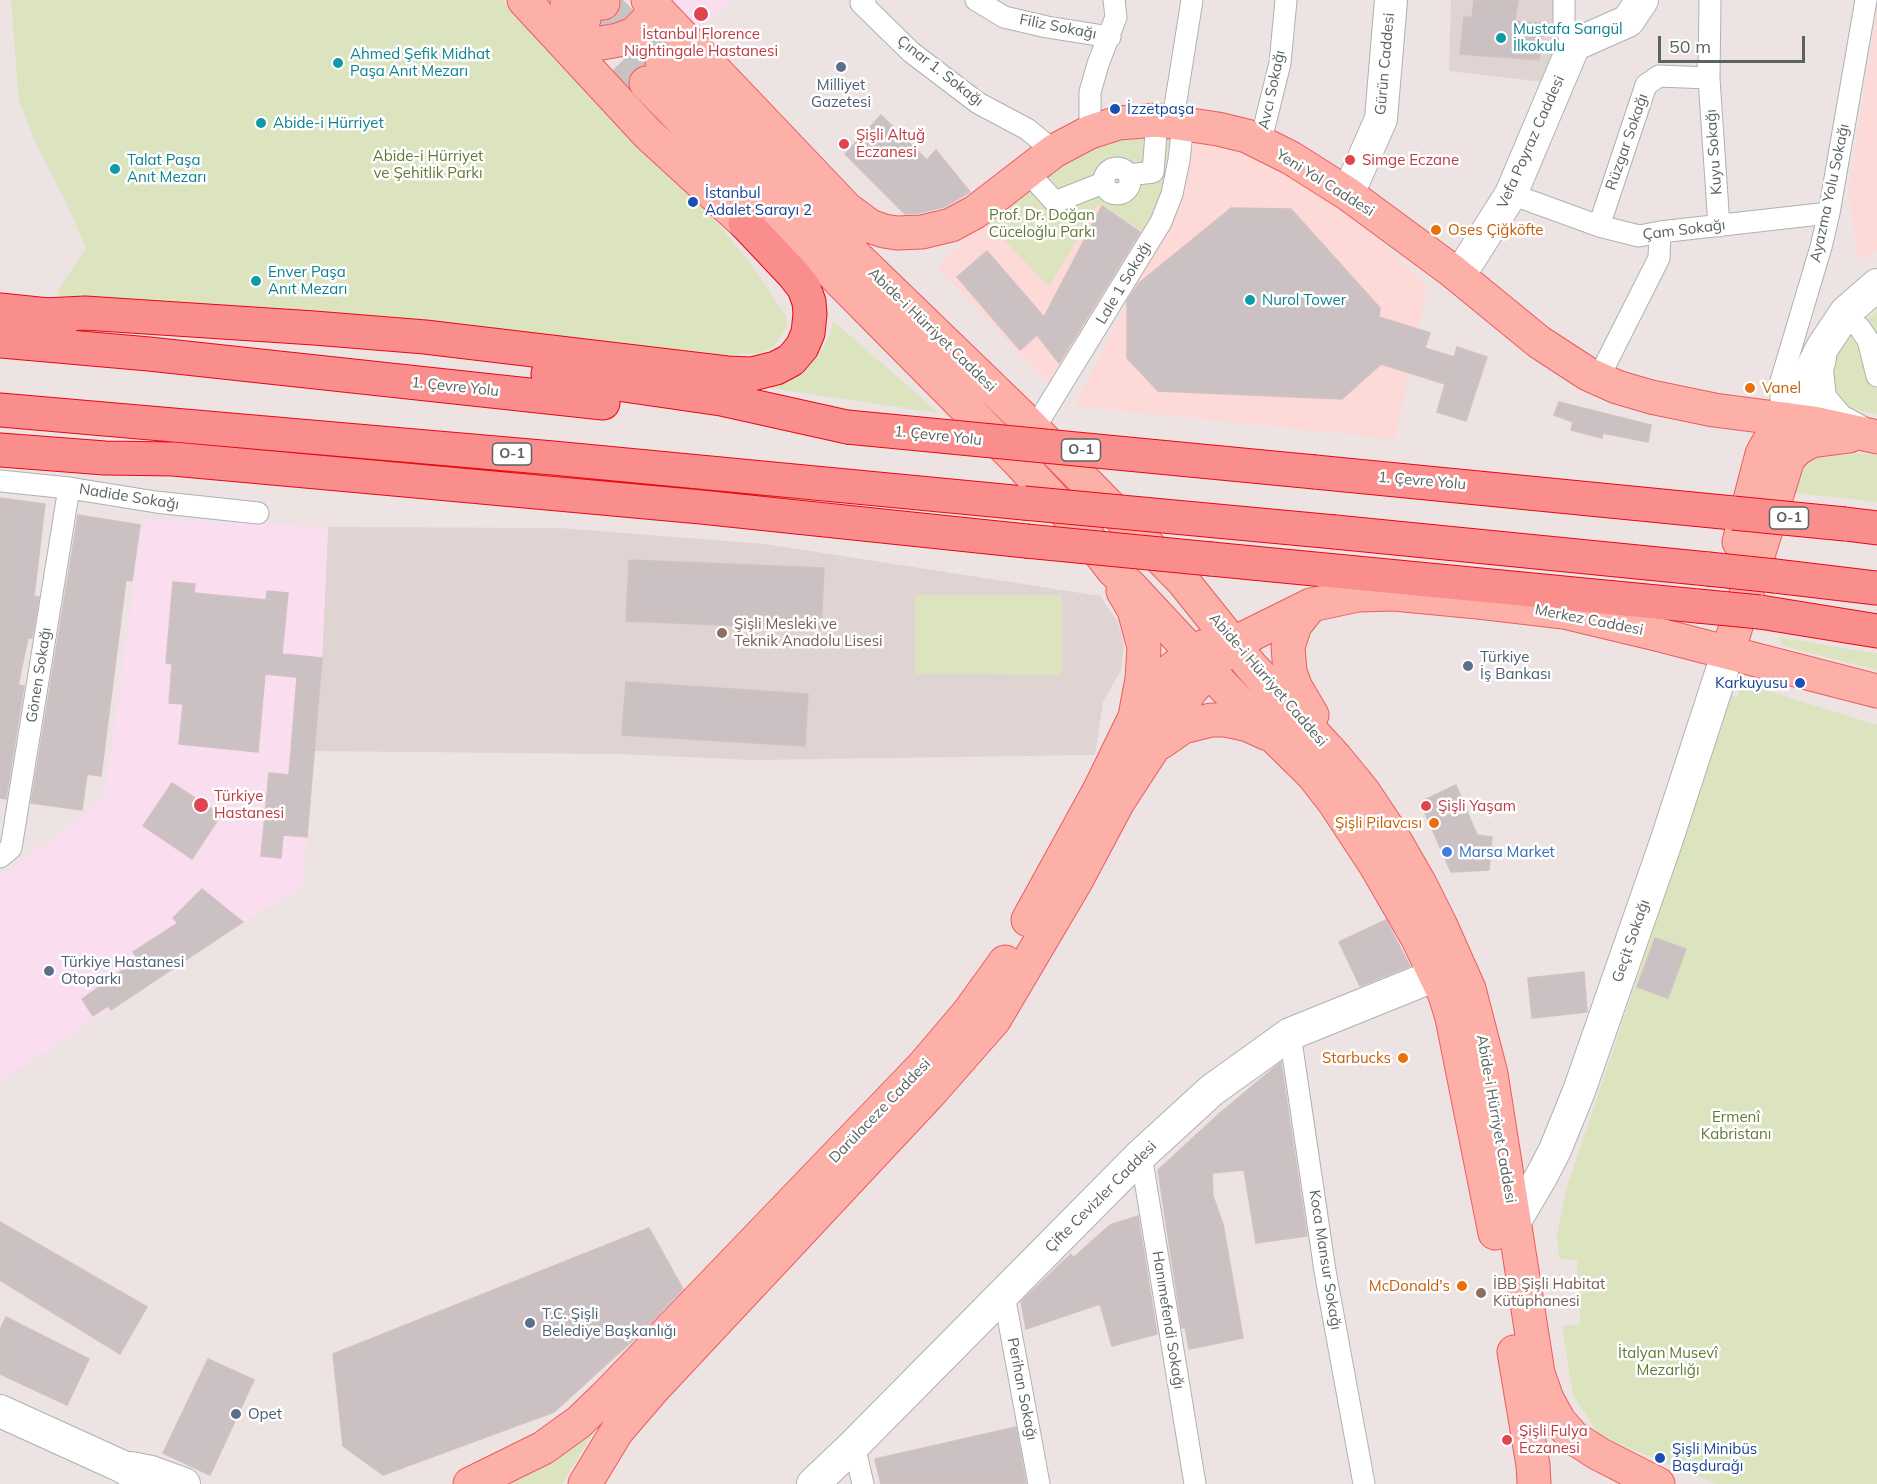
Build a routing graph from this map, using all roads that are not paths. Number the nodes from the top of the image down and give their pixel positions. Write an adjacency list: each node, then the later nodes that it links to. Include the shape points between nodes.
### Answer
1 (524, 0): 15 (main road)
2 (976, 0): 16 (street, Filiz Sokağı, via 1004,17)
3 (1114, 0): 16 (street, via 1116,17)
4 (1191, 0): 21 (street)
5 (1286, 0): 24 (street, Avcı Sokağı, via 1280,63)
6 (1391, 0): 27 (street, Gürün Caddesi, via 1381,118)
7 (1564, 0): 18 (street, via 1564,25)
8 (1642, 0): 18 (street, via 1628,21)
9 (1704, 0): 20 (street, Kuyu Sokağı)
10 (1710, 0): 20 (street, Kuyu Sokağı)
11 (1866, 0): 30 (street, Ayazma Yolu Sokağı)
12 (863, 2): 25 (street, Çınar 1. Sokağı, via 911,52 978,103 1028,129)
13 (596, 4): 17 (main road, via 623,22)
14 (653, 5): 17 (main road, via 644,25 628,38); 19 (main road)
15 (552, 30): 17 (main road, via 578,42); 23 (main road)
16 (1110, 37): 22 (street, via 1090,93)
17 (608, 41)
18 (1574, 45): 28 (street, Vefa Poyraz Caddesi)
19 (701, 54): 23 (main road, via 685,44 669,42 656,45 638,61 632,76 632,92); 29 (main road)
20 (1709, 78): 32 (street, Kuyu Sokağı); 33 (street, Rüzgar Sokağı, via 1659,76 1647,85)
21 (1169, 129): 22 (main road, Yeni Yol Caddesi, via 1157,120 1118,123); 24 (main road, Yeni Yol Caddesi, via 1218,129 1247,136); 26 (street, via 1153,172 1129,175 1127,190 1120,194 1113,194 1103,183 1055,202); 47 (street, Lale 1 Sokağı, via 1177,172 1161,222)
22 (1090, 132): 25 (main road, Yeni Yol Caddesi)
23 (648, 134): 31 (main road)
24 (1260, 144): 27 (main road, Yeni Yol Caddesi, via 1292,158)
25 (1054, 151): 29 (main road, Yeni Yol Caddesi, via 975,212 951,225 897,233 870,226)
26 (1035, 180)
27 (1348, 194): 35 (main road, Yeni Yol Caddesi)
28 (1511, 194): 33 (street, Çam Sokağı); 35 (street, Vefa Poyraz Caddesi)
29 (847, 208): 47 (main road, via 865,233 980,356)
30 (1828, 213): 32 (street, Çam Sokağı); 46 (street, Ayazma Yolu Sokağı, via 1781,381)
31 (745, 223): 38 (highway, via 799,281 810,314 808,333 791,360 752,374 425,337 85,313); 53 (main road, via 780,248 933,398)
32 (1719, 225): 34 (street, Çam Sokağı)
33 (1599, 226): 34 (street, Çam Sokağı, via 1639,236)
34 (1660, 232): 43 (street, via 1659,258)
35 (1459, 276): 43 (main road, Yeni Yol Caddesi, via 1539,342)
36 (1877, 285): 41 (street, via 1846,312)
37 (0, 310): 38 (highway)
38 (45, 315): 48 (highway, via 657,388)
39 (1859, 327): 42 (street, via 1868,340)
40 (0, 340): 48 (highway, 1. Çevre Yolu / O-1)
41 (1822, 348): 46 (street); 50 (street, via 1817,370 1820,399 1838,420)
42 (1877, 376)
43 (1598, 379): 45 (main road, Yeni Yol Caddesi, via 1651,397)
44 (0, 410): 60 (highway, O-1, bridge, via 1335,532)
45 (1714, 410): 46 (main road, Yeni Yol Caddesi); 54 (main road, via 1750,437)
46 (1786, 419): 50 (main road, Yeni Yol Caddesi); 54 (main road, via 1772,436)
47 (1026, 421): 53 (main road, Abide-i Hürriyet Caddesi, via 749,153 654,72 785,226); 67 (main road, Abide-i Hürriyet Caddesi, via 1183,581)
48 (847, 427): 58 (highway, 1. Çevre Yolu / O-1, bridge)
49 (0, 436): 52 (highway)
50 (1871, 436): 68 (main road, via 1811,441 1788,459)
51 (0, 450): 52 (highway, via 105,459)
52 (173, 459): 62 (highway, bridge)
53 (1019, 462): 59 (main road, Abide-i Hürriyet Caddesi)
54 (1759, 463): 66 (main road, via 1723,605 1717,615 1700,628)
55 (0, 481): 56 (street, Nadide Sokağı)
56 (69, 488): 57 (street, Nadide Sokağı); 75 (street, Gönen Sokağı, via 11,848)
57 (258, 513)
58 (1866, 526)
59 (1113, 570): 64 (main road, Abide-i Hürriyet Caddesi); 71 (main road, via 1134,610 1144,647)
60 (1877, 588)
61 (1311, 604): 66 (main road, Merkez Caddesi, via 1358,595 1395,594 1564,612); 67 (main road, Merkez Caddesi); 74 (main road, via 1290,639 1290,672)
62 (1760, 612): 63 (highway, via 1796,610); 65 (highway)
63 (1877, 617)
64 (1169, 629): 67 (main road); 69 (main road, Abide-i Hürriyet Caddesi)
65 (1877, 631)
66 (1656, 634): 68 (main road, Merkez Caddesi)
67 (1232, 644): 69 (main road); 74 (main road, Abide-i Hürriyet Caddesi)
68 (1728, 652): 70 (main road, Merkez Caddesi); 79 (street, Geçit Sokağı, via 1666,842)
69 (1201, 662): 71 (main road, Darülaceze Caddesi, via 1171,670); 72 (main road, Abide-i Hürriyet Caddesi); 73 (main road, Darülaceze Caddesi, via 1191,690)
70 (1877, 691)
71 (1135, 717): 91 (main road, Darülaceze Caddesi, via 1004,963 924,1065 579,1422 543,1448)
72 (1275, 737): 73 (main road, via 1248,725 1211,720 1184,727); 76 (main road, Abide-i Hürriyet Caddesi, via 1313,775 1352,825 1417,937)
73 (1155, 748): 92 (main road, Darülaceze Caddesi, via 1118,802 994,1020 616,1431)
74 (1336, 758): 76 (main road, Abide-i Hürriyet Caddesi, via 1389,830 1420,884)
75 (0, 857)
76 (1447, 970): 77 (street, Çifte Cevizler Caddesi); 78 (main road, Abide-i Hürriyet Caddesi, via 1468,989 1484,1042); 82 (main road, Abide-i Hürriyet Caddesi, via 1445,995)
77 (1290, 1034): 80 (street, Çifte Cevizler Caddesi, via 1212,1090); 97 (street, Koca Mansur Sokağı, via 1325,1271)
78 (1503, 1147): 79 (street, via 1523,1155); 81 (main road, Abide-i Hürriyet Caddesi)
79 (1555, 1150): 81 (street, Geçit Sokağı)
80 (1141, 1155): 83 (street, Çifte Cevizler Caddesi); 96 (street, Hanımefendi Sokağı)
81 (1515, 1221): 82 (main road); 86 (main road, Abide-i Hürriyet Caddesi, via 1538,1373 1547,1399 1574,1438)
82 (1499, 1256): 88 (main road, Abide-i Hürriyet Caddesi)
83 (1004, 1295): 85 (street, Çifte Cevizler Caddesi); 95 (street, Perihan Sokağı)
84 (0, 1411): 87 (street)
85 (854, 1445): 93 (street, Çifte Cevizler Caddesi); 94 (street)
86 (1599, 1454): 88 (main road, via 1561,1449 1549,1453); 98 (main road)
87 (122, 1466): 89 (street); 90 (street)
88 (1533, 1474)
89 (151, 1484)
90 (184, 1484)
91 (470, 1484)
92 (585, 1484)
93 (813, 1484)
94 (863, 1484)
95 (1040, 1484)
96 (1195, 1484)
97 (1364, 1484)
98 (1658, 1484)

